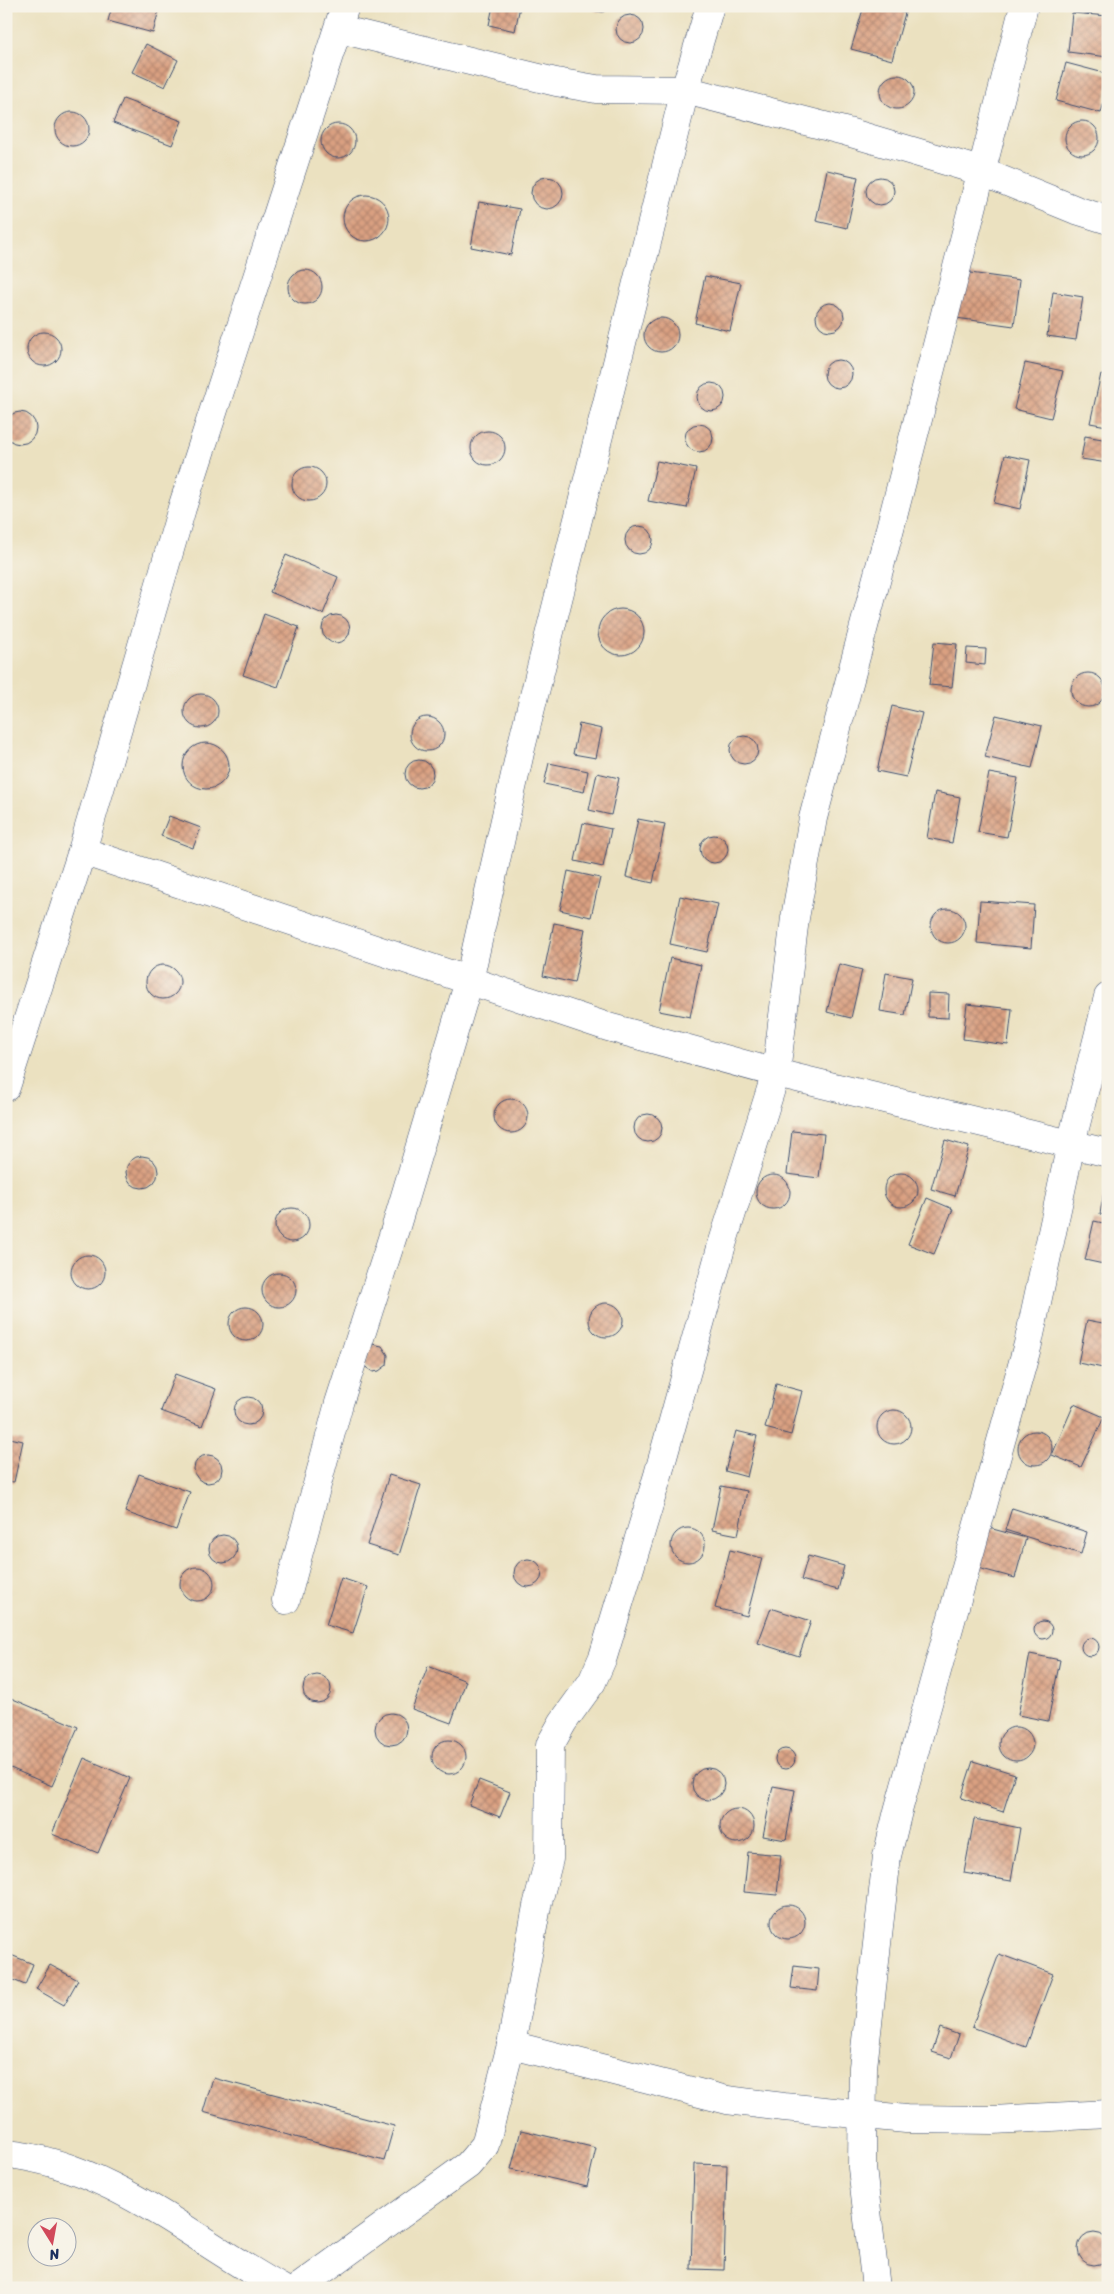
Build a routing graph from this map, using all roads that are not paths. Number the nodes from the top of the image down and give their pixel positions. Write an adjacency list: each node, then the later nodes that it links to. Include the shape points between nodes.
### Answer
1 (710, 6): 4 (street)
2 (1024, 6): 5 (street)
3 (342, 18): 4 (street, via 556,82 596,89); 7 (street, via 182,508)
4 (686, 90): 5 (street, via 848,132); 8 (street, via 520,748)
5 (980, 171): 6 (street); 10 (street, via 813,818 795,918)
6 (1108, 220)
7 (82, 851): 8 (street); 11 (street)
8 (469, 981): 10 (street, via 608,1027); 14 (street, via 397,1223 338,1403)
9 (1108, 997): 12 (street)
10 (776, 1073): 12 (street); 15 (street, via 721,1248 603,1657 592,1682 550,1745 549,1859 536,1906)
11 (6, 1087)
12 (1071, 1144): 13 (street); 17 (street, via 1028,1344 887,1856 863,2067)
13 (1108, 1153)
14 (286, 1600)
15 (511, 2045): 17 (street, via 727,2100); 20 (street, via 485,2146 478,2156)
16 (1108, 2114): 17 (street, via 993,2120)
17 (862, 2115): 21 (street, via 862,2168)
18 (6, 2154): 19 (street, via 68,2167 159,2210)
19 (281, 2288)
20 (298, 2288)
21 (876, 2288)

